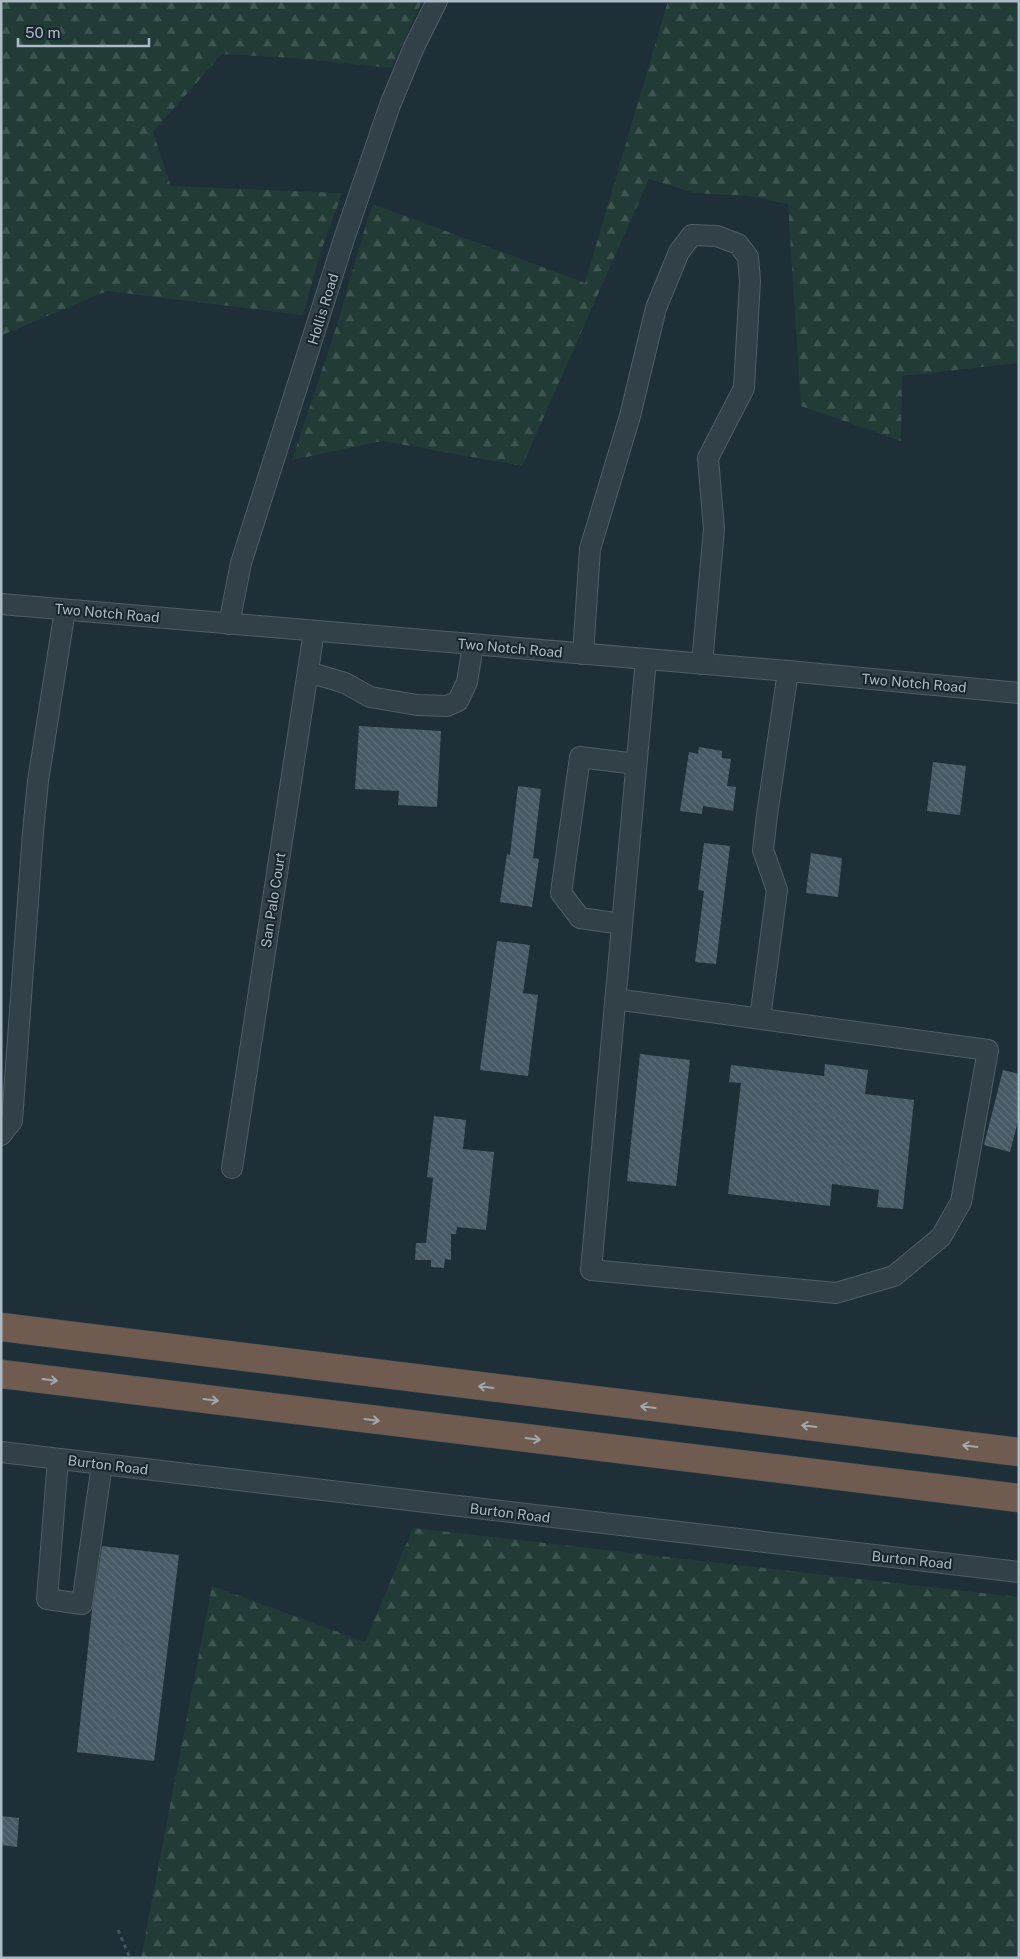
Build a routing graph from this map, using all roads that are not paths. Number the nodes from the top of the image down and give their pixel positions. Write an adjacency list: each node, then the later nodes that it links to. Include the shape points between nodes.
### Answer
1 (437, 1): 4 (street, Hollis Road, via 390,105 344,239 241,563)
2 (1, 604): 3 (street, Two Notch Road)
3 (65, 610): 4 (street, Two Notch Road); 17 (street, via 38,781 12,1121)
4 (229, 624): 5 (street, Two Notch Road)
5 (314, 632): 6 (street, Two Notch Road); 11 (street, San Palo Court)
6 (473, 645): 7 (street, Two Notch Road); 11 (street, via 467,682 458,701 447,706 370,697 345,683)
7 (583, 654): 8 (street, Two Notch Road); 9 (street, via 590,549 630,416 656,308 679,252 692,235 717,236 738,244 748,256 750,281 744,388 708,458 714,528)
8 (646, 659): 9 (street, Two Notch Road); 13 (street)
9 (702, 664): 10 (street, Two Notch Road)
10 (788, 671): 12 (street, Two Notch Road); 16 (street, via 763,850 777,890)
11 (308, 672): 18 (street, San Palo Court)
12 (1019, 693)
13 (636, 764): 14 (street); 14 (street, via 580,757 561,893 580,918)
14 (622, 924): 15 (street)
15 (615, 999): 16 (street); 16 (street, via 591,1270 836,1293 894,1276 941,1237 961,1202 988,1050)
16 (760, 1018)
17 (1, 1135)
18 (232, 1168)
19 (1, 1327): 22 (highway, one-way to 19)
20 (1, 1374): 25 (highway, one-way to 25)
21 (1, 1452): 23 (street, Burton Road)
22 (1019, 1452)
23 (58, 1459): 24 (street, Burton Road); 24 (street, via 47,1599 82,1604)
24 (102, 1464): 26 (street, Burton Road)
25 (1019, 1498)
26 (1019, 1572)

